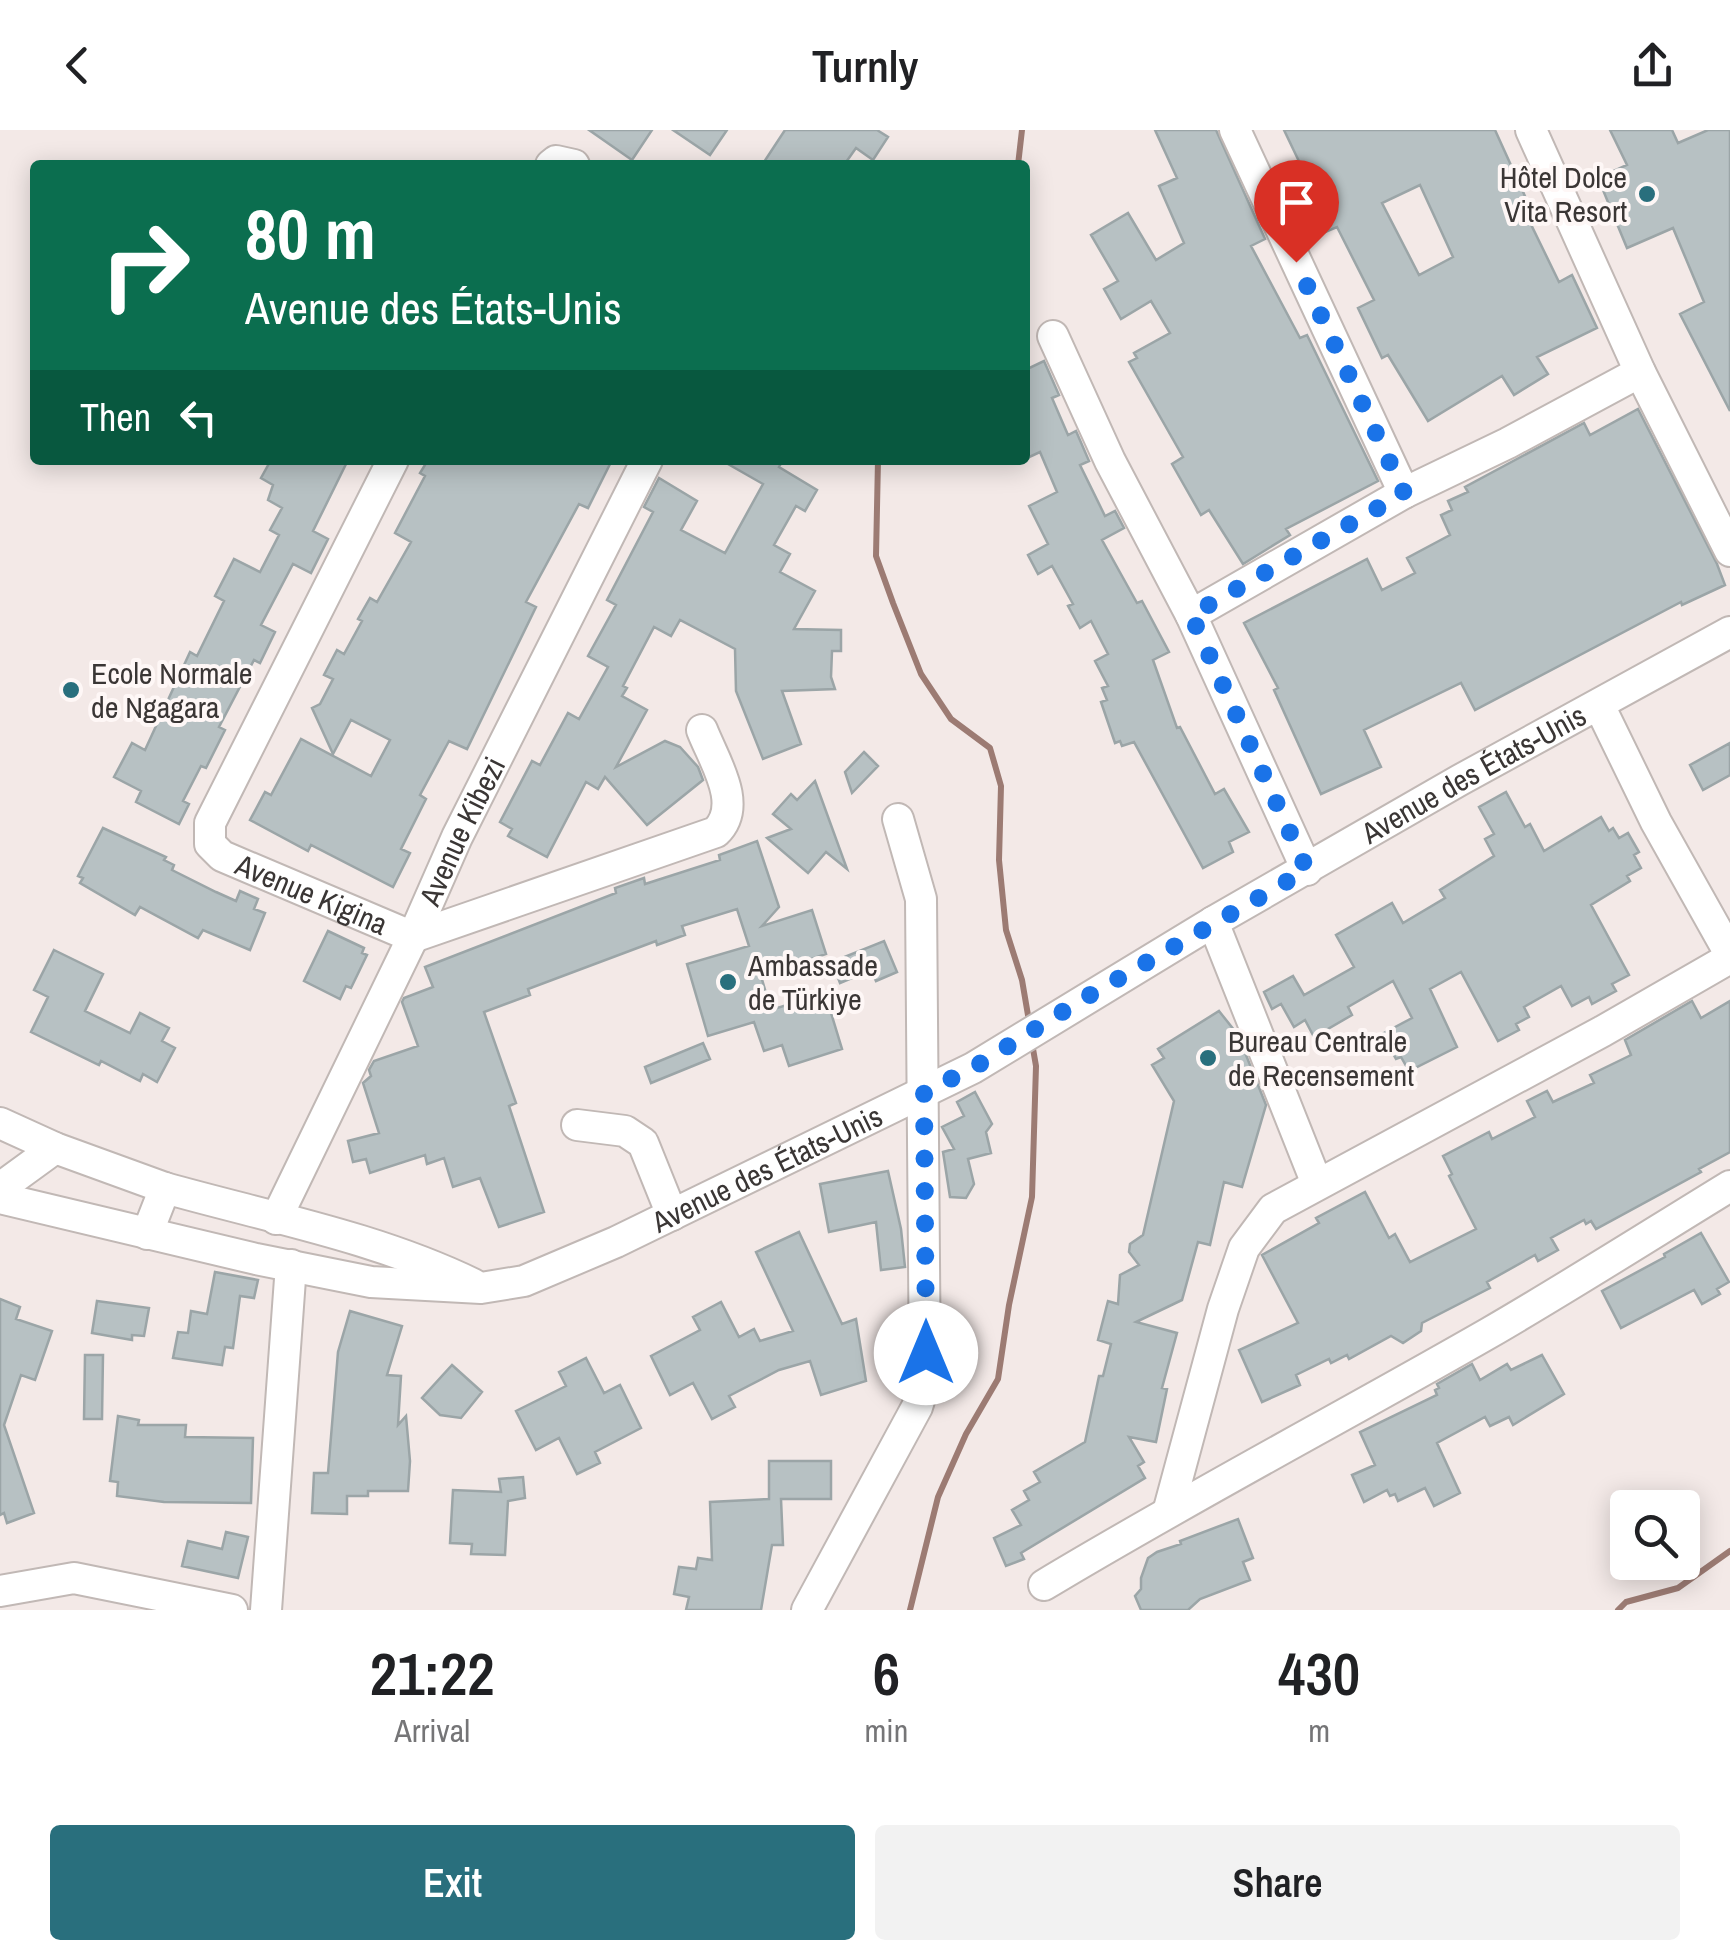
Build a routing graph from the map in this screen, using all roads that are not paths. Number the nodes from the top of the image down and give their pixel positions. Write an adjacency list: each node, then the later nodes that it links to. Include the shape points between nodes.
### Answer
1 (1235, 130): 7 (street)
2 (1531, 130): 4 (street)
3 (1053, 336): 9 (street)
4 (1640, 372): 7 (street); 8 (street)
5 (390, 465): 16 (street, Avenue Kigina, via 210,823 210,844 222,856)
6 (644, 465): 16 (street, Avenue Kibezi, via 457,837)
7 (1404, 493): 9 (street)
8 (1730, 551)
9 (1191, 615): 14 (street)
10 (1730, 632): 11 (street, Avenue des États-Unis)
11 (1599, 704): 14 (street, Avenue des États-Unis); 17 (street)
12 (702, 730): 16 (street, Avenue Kigina, via 730,804 716,832)
13 (898, 819): 18 (street, via 921,899)
14 (1307, 870): 15 (street, Avenue des États-Unis)
15 (1213, 922): 18 (street, Avenue des États-Unis); 22 (street)
16 (414, 937): 28 (street, Avenue Kibezi)
17 (1730, 956): 22 (street)
18 (924, 1092): 27 (street, Avenue des États-Unis); 37 (street, via 925,1381)
19 (0, 1123): 21 (street)
20 (576, 1125): 27 (street, via 625,1131 642,1143)
21 (55, 1148): 24 (street); 25 (street)
22 (1318, 1184): 32 (street, via 1273,1209 1244,1248)
23 (1730, 1186): 32 (street, via 1493,1331)
24 (0, 1188)
25 (165, 1188): 28 (street); 29 (street)
26 (0, 1198): 29 (street, Avenue des États-Unis)
27 (672, 1215): 31 (street, Avenue des États-Unis, via 524,1281)
28 (276, 1219): 31 (street, via 425,1260)
29 (147, 1234): 30 (street, Avenue des États-Unis)
30 (290, 1265): 31 (street, Avenue des États-Unis, via 371,1282); 36 (street)
31 (482, 1288)
32 (1169, 1509): 33 (street)
33 (1044, 1584)
34 (0, 1591): 35 (street, via 74,1578)
35 (232, 1610)
36 (266, 1610)
37 (807, 1610)

